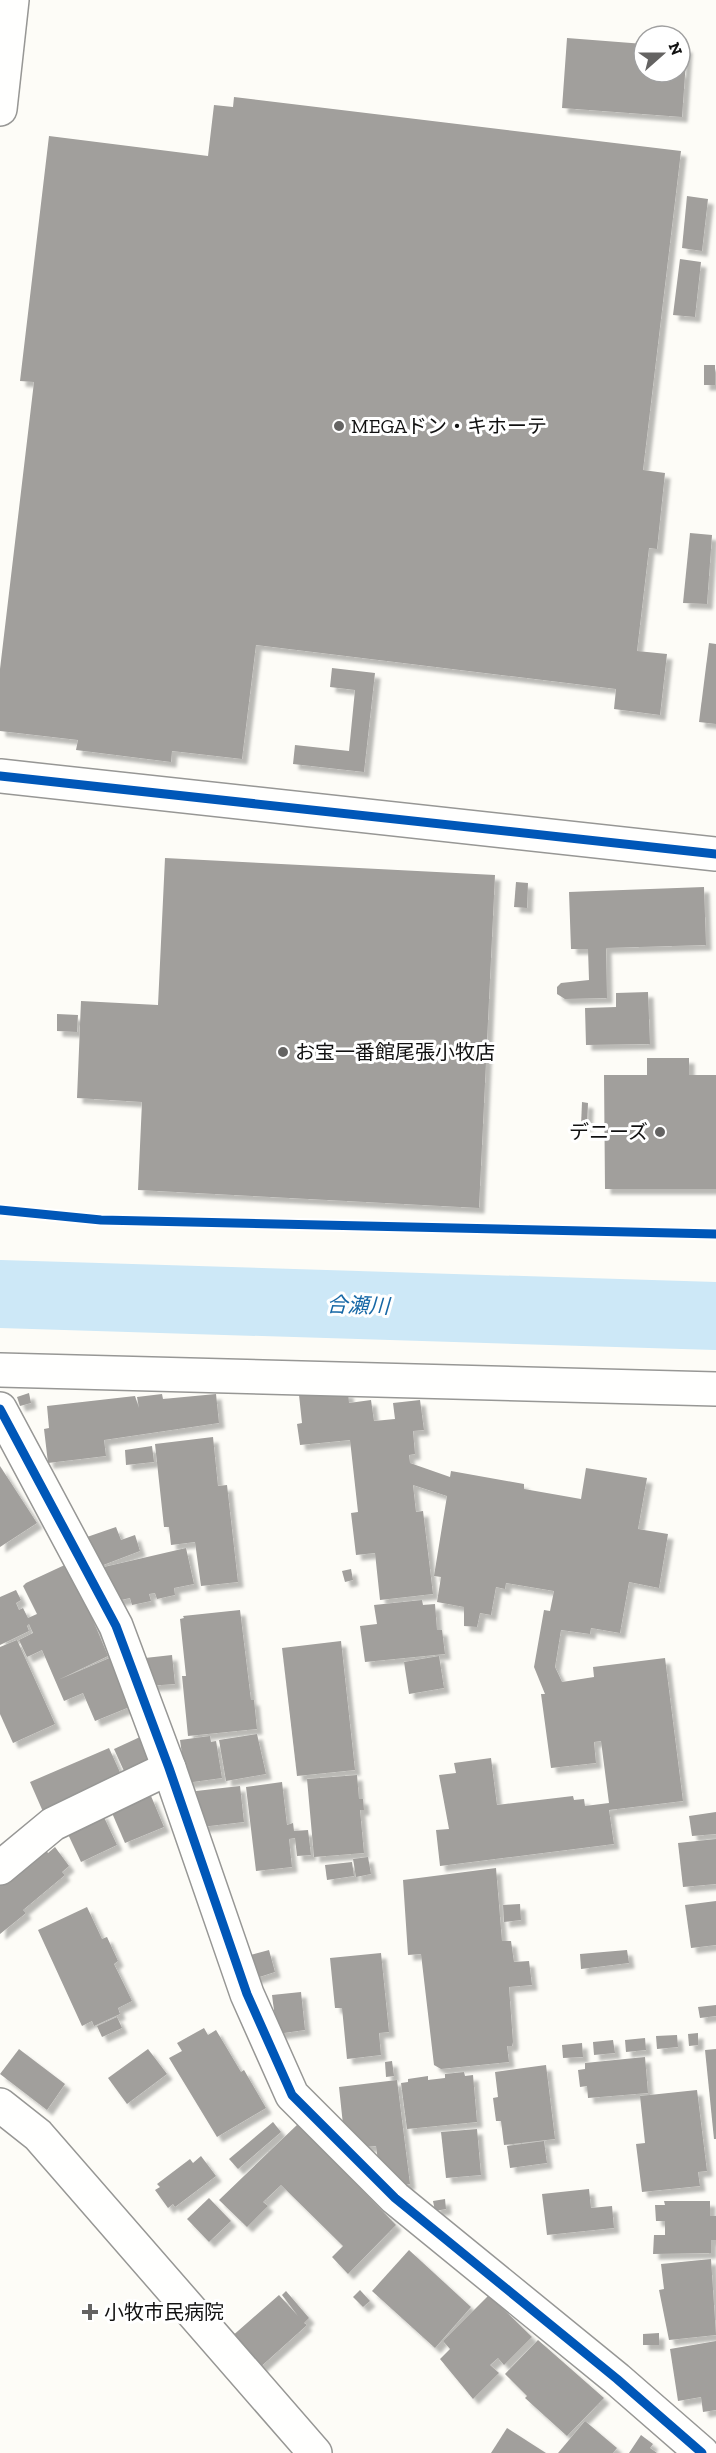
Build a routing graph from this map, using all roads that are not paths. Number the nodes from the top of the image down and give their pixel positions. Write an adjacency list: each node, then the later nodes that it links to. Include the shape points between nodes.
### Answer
1 (12, 0): 2 (street)
2 (0, 108)
3 (0, 776): 4 (street)
4 (716, 854)
5 (0, 1370): 6 (street)
6 (716, 1389)
7 (0, 1409): 8 (street, via 116,1626)
8 (169, 1768): 9 (street, via 53,1824); 12 (street, via 247,1994 292,2095 395,2198)
9 (0, 1868)
10 (0, 2105): 11 (street, via 38,2135)
11 (315, 2453)
12 (702, 2453)

